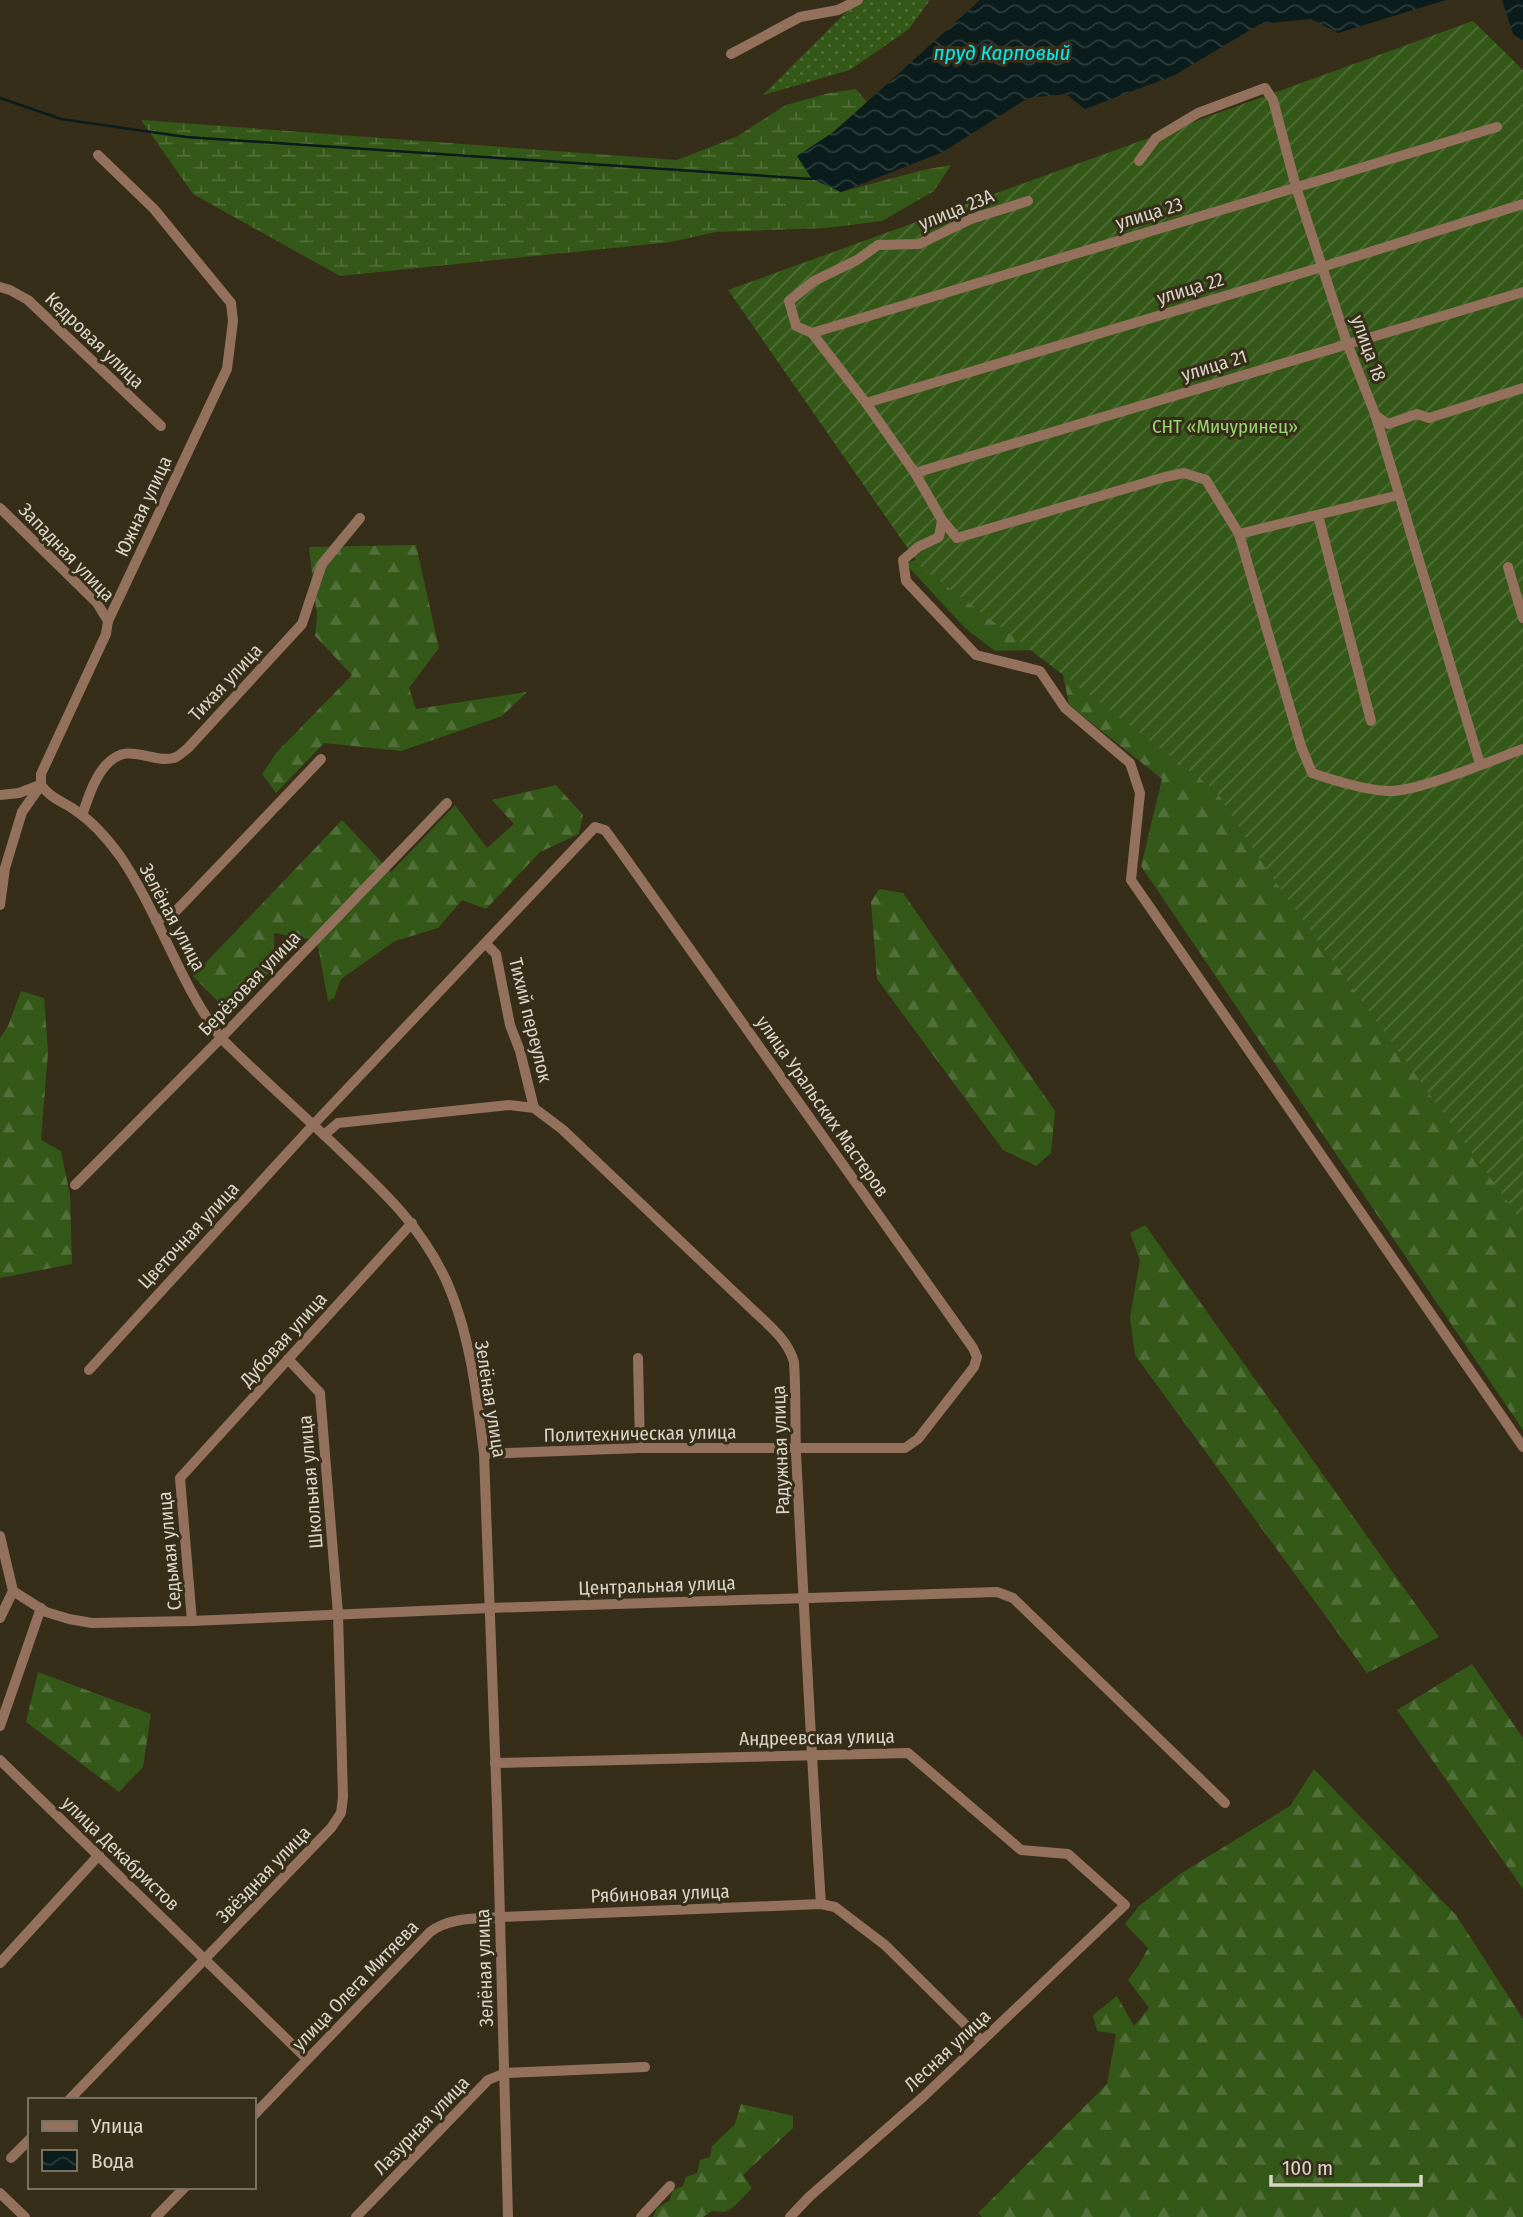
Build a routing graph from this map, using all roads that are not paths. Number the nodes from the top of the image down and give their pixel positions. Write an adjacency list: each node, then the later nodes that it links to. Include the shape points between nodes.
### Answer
1 (858, 0): 2 (street, via 838,10 800,17)
2 (731, 54)
3 (1497, 127): 6 (street, улица 23)
4 (98, 155): 27 (street, Южная улица, via 154,209 231,303 233,321 227,369)
5 (1139, 161): 6 (street, улица 18, via 1156,138 1177,125 1265,88 1273,100)
6 (1296, 187): 9 (street, улица 18); 12 (street, улица 23)
7 (1028, 201): 12 (street, улица 23А, via 971,219 919,244 878,246 814,281 789,301 796,326)
8 (1523, 204): 9 (street, улица 22)
9 (1322, 267): 13 (street, улица 18); 15 (street, улица 22)
10 (0, 287): 17 (street, Кедровая улица, via 28,300)
11 (1523, 292): 13 (street, улица 21)
12 (812, 333): 15 (street)
13 (1347, 343): 16 (street, улица 18); 18 (street, улица 21)
14 (1523, 388): 16 (street, via 1429,418 1417,414 1388,424)
15 (866, 403): 18 (street)
16 (1375, 414): 19 (street, улица 18)
17 (161, 426)
18 (915, 473): 23 (street)
19 (1399, 495): 21 (street); 31 (street, улица 18)
20 (0, 508): 27 (street, Западная улица, via 97,603)
21 (1318, 515): 24 (street); 28 (street)
22 (360, 518): 37 (street, Тихая улица, via 322,564 302,624 188,748 177,757 164,759 133,752 118,756 106,765)
23 (943, 520): 24 (street, via 957,538 1184,473 1206,480); 50 (street, via 939,537 903,561 906,581 975,654 1040,671 1065,708 1130,763 1140,793 1131,880)
24 (1240, 534): 31 (street, via 1312,773 1390,791)
25 (1508, 567): 26 (street)
26 (1523, 618)
27 (108, 621): 32 (street, Южная улица, via 41,774)
28 (1371, 721)
29 (1523, 749): 31 (street)
30 (321, 759): 39 (street, via 176,911)
31 (1480, 764)
32 (41, 785): 33 (street); 37 (street, Зелёная улица); 38 (street, Южная улица, via 22,812)
33 (19, 793): 34 (street); 35 (street)
34 (0, 795)
35 (0, 803)
36 (447, 803): 41 (street, Берёзовая улица)
37 (82, 815): 39 (street, Зелёная улица, via 120,856)
38 (0, 905)
39 (156, 921): 41 (street, Зелёная улица, via 205,1018)
40 (486, 944): 42 (street, Тихий переулок, via 496,954); 43 (street, Цветочная улица); 52 (street, улица Уральских Мастеров, via 595,828 605,830 978,1357 918,1440 905,1448)
41 (221, 1038): 43 (street, Зелёная улица); 45 (street, Берёзовая улица)
42 (534, 1108): 44 (street, via 509,1105 338,1124); 52 (street, Радужная улица, via 572,1138 780,1336 794,1362)
43 (313, 1125): 44 (street, Зелёная улица); 49 (street, Цветочная улица)
44 (324, 1135): 46 (street, Зелёная улица)
45 (75, 1185)
46 (412, 1223): 48 (street, Дубовая улица); 53 (street, Зелёная улица, via 441,1271 458,1313 478,1402)
47 (638, 1358): 51 (street)
48 (288, 1359): 54 (street, Дубовая улица); 60 (street, Школьная улица, via 320,1392)
49 (89, 1370)
50 (1523, 1447)
51 (640, 1448): 52 (street, Политехническая улица); 53 (street, Политехническая улица)
52 (796, 1449): 57 (street, Радужная улица)
53 (484, 1454): 59 (street, Зелёная улица)
54 (180, 1478): 62 (street, Седьмая улица)
55 (0, 1536): 56 (street)
56 (13, 1591): 58 (street, Центральная улица); 61 (street)
57 (805, 1599): 59 (street, Центральная улица); 64 (street, Радужная улица); 67 (street, Центральная улица, via 997,1592 1013,1598)
58 (41, 1608): 62 (street, Центральная улица, via 92,1623); 63 (street)
59 (490, 1608): 60 (street, Центральная улица); 66 (street, Зелёная улица)
60 (338, 1614): 62 (street, Центральная улица); 72 (street, Звёздная улица, via 341,1813)
61 (0, 1618)
62 (192, 1621)
63 (0, 1726)
64 (811, 1755): 66 (street, Андреевская улица); 69 (street, Радужная улица); 70 (street, Андреевская улица, via 908,1753 1021,1850 1068,1854)
65 (0, 1760): 68 (street, улица Декабристов)
66 (495, 1763): 71 (street, Зелёная улица)
67 (1225, 1803)
68 (99, 1855): 72 (street, улица Декабристов); 73 (street)
69 (821, 1904): 71 (street, Рябиновая улица); 74 (street, via 835,1907 885,1945)
70 (1125, 1905): 74 (street, Лесная улица)
71 (500, 1917): 75 (street, улица Олега Митяева, via 454,1921 430,1932); 77 (street, Зелёная улица)
72 (205, 1960): 75 (street, улица Декабристов); 78 (street, Звёздная улица)
73 (0, 1963)
74 (982, 2041): 90 (street, Лесная улица)
75 (307, 2059): 79 (street, улица Олега Митяева)
76 (645, 2067): 77 (street)
77 (505, 2073): 87 (street, Лазурная улица, via 488,2080); 88 (street, Зелёная улица)
78 (71, 2098)
79 (256, 2113)
80 (28, 2141): 81 (street)
81 (11, 2158)
82 (670, 2186): 89 (street)
83 (183, 2189): 86 (street)
84 (0, 2193): 85 (street)
85 (25, 2217)
86 (156, 2217)
87 (356, 2217)
88 (508, 2217)
89 (641, 2217)
90 (790, 2217)

